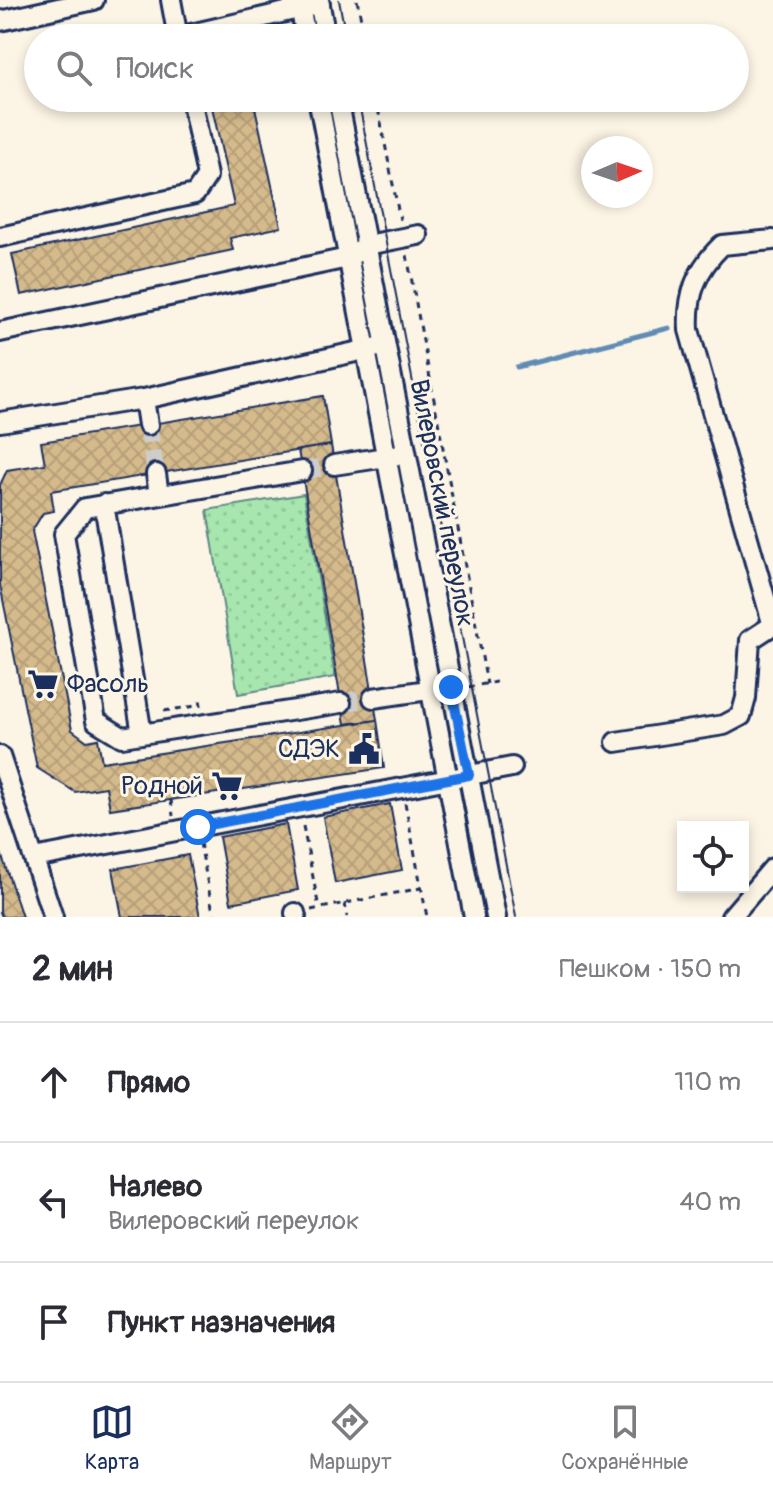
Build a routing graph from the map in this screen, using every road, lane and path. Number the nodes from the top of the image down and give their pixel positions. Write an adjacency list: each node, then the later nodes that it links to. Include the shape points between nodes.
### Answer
1 (94, 0): 6 (street)
2 (171, 0): 7 (street)
3 (357, 0): 11 (path)
4 (320, 2): 5 (street); 10 (street)
5 (300, 4): 8 (street); 9 (street)
6 (0, 21)
7 (176, 24)
8 (226, 24)
9 (304, 24)
10 (324, 24)
11 (362, 24)
12 (194, 112): 17 (street, via 207,176 195,194)
13 (321, 112): 20 (street, Вилеровский переулок)
14 (341, 112): 19 (street, Вилеровский переулок)
15 (380, 112): 16 (path)
16 (411, 236): 19 (street); 36 (path)
17 (0, 237)
18 (773, 240): 34 (street, via 722,245 701,269 688,303 689,330)
19 (367, 245): 20 (street); 22 (street, Вилеровский переулок)
20 (348, 258): 21 (street); 23 (street, Вилеровский переулок)
21 (0, 332)
22 (386, 345): 23 (street); 27 (street, Вилеровский переулок)
23 (366, 349): 24 (street); 28 (street, Вилеровский переулок)
24 (144, 399): 25 (street); 26 (street)
25 (0, 422)
26 (148, 425)
27 (406, 453): 28 (street); 37 (street, Вилеровский переулок)
28 (387, 457): 29 (street); 38 (street, Вилеровский переулок)
29 (334, 465)
30 (302, 471): 32 (street)
31 (156, 474): 32 (street)
32 (159, 495): 33 (street)
33 (104, 504): 43 (street); 43 (street, via 85,508 64,534 96,721 122,737)
34 (773, 626): 44 (street, via 750,640 741,716 724,725)
35 (496, 682): 36 (path)
36 (487, 684): 37 (path)
37 (459, 687): 38 (street); 47 (street, Вилеровский переулок)
38 (430, 690): 39 (street); 48 (street, Вилеровский переулок)
39 (373, 698)
40 (200, 700): 42 (path, via 201,705)
41 (341, 703): 43 (street)
42 (164, 711)
43 (142, 734)
44 (616, 742)
45 (0, 756): 49 (street)
46 (512, 767): 47 (street)
47 (469, 775): 48 (street); 64 (street, Вилеровский переулок)
48 (447, 779): 50 (street); 63 (street, Вилеровский переулок)
49 (5, 787): 53 (street)
50 (402, 788): 51 (street); 55 (path)
51 (300, 808): 52 (street); 57 (path)
52 (198, 827): 53 (street); 60 (path)
53 (34, 858): 59 (street)
54 (773, 868): 65 (street)
55 (421, 888): 56 (path); 62 (path)
56 (345, 903): 57 (path); 61 (path)
57 (319, 908): 58 (path)
58 (296, 915)
59 (53, 917)
60 (214, 917)
61 (347, 917)
62 (427, 917)
63 (474, 917)
64 (496, 917)
65 (731, 917)

